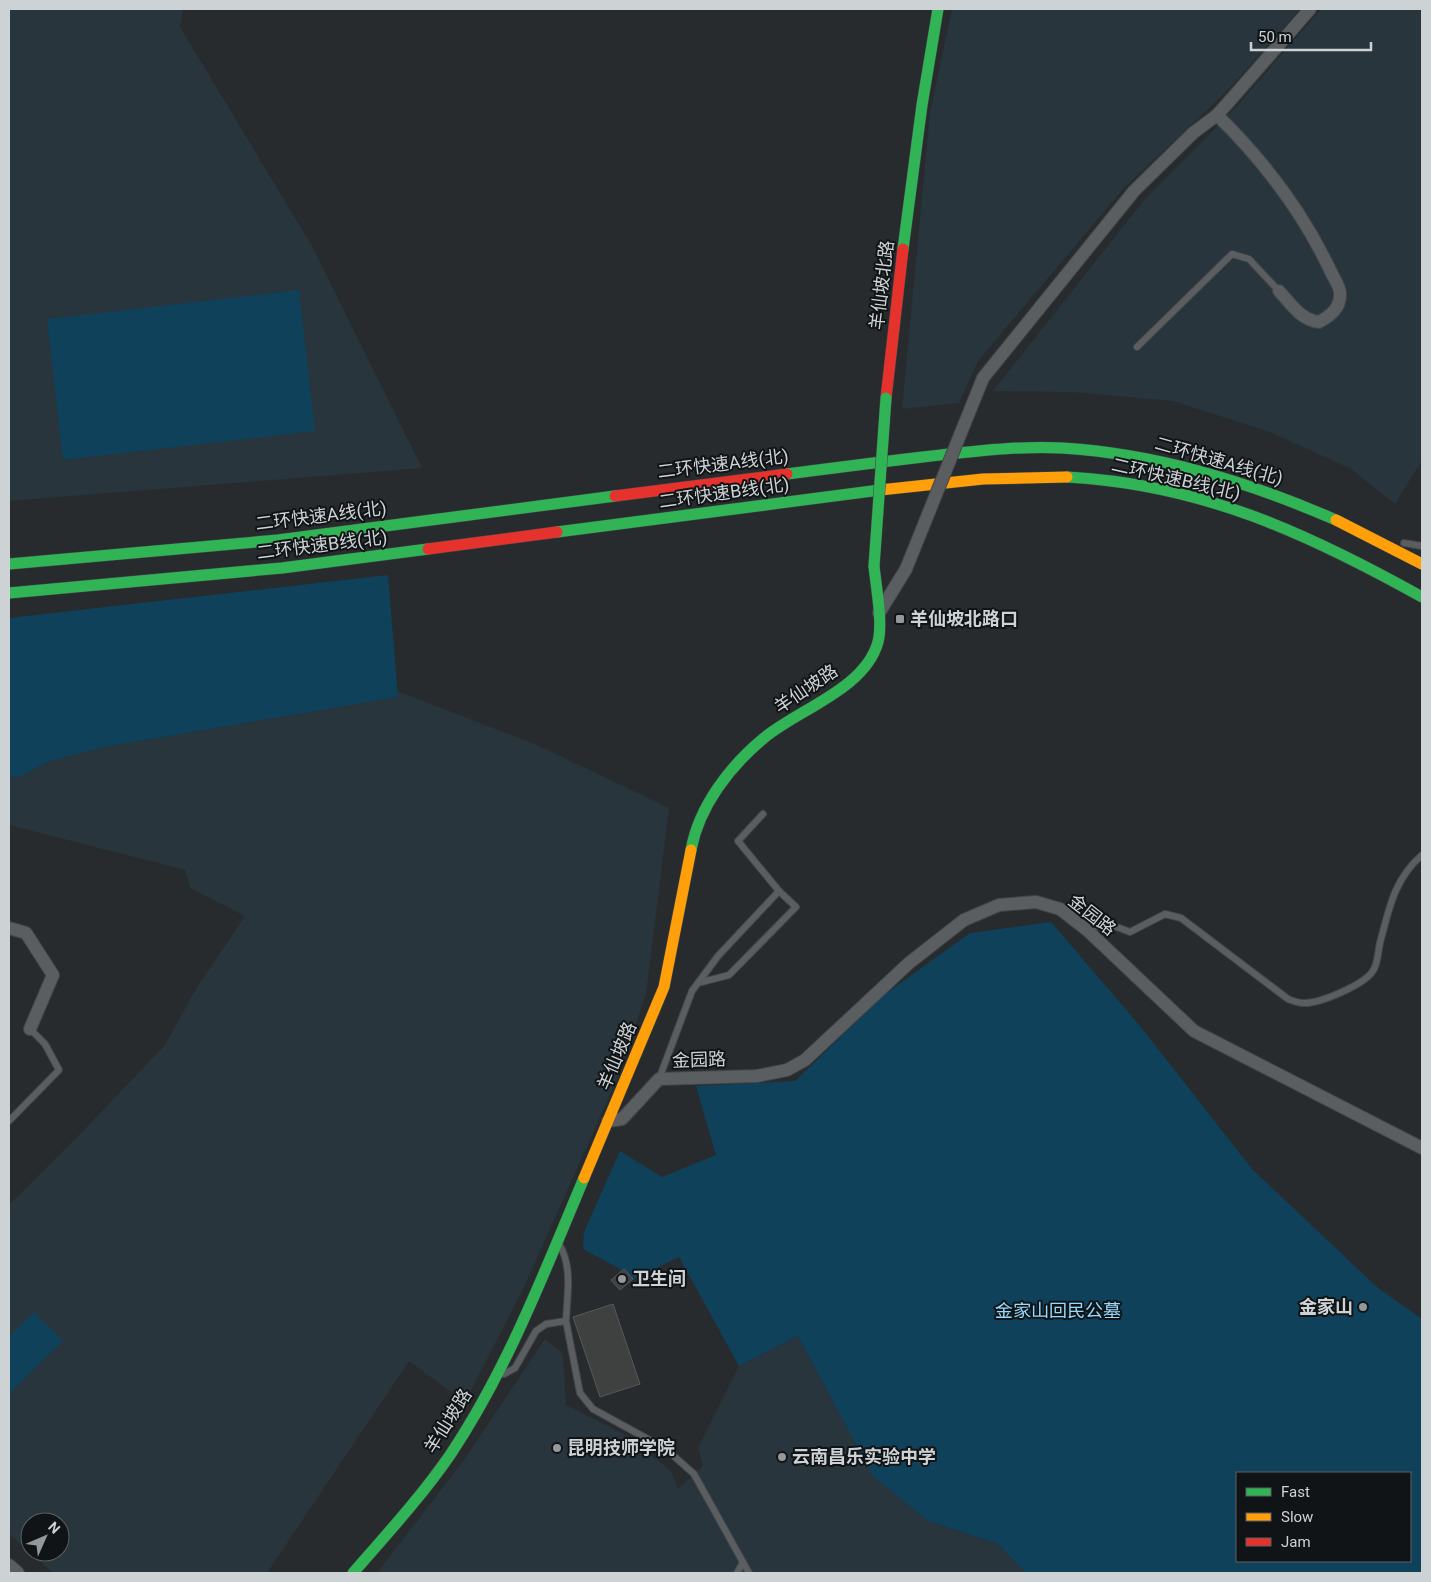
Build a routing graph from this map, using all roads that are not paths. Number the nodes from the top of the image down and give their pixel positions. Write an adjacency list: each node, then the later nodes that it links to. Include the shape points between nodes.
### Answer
1 (938, 9): 10 (main road, 羊仙坡北路, bridge, via 920,115 886,398)
2 (1310, 9): 3 (street)
3 (1217, 115): 4 (street, via 1242,140 1284,193 1319,246 1340,292 1333,313 1318,322 1300,314); 13 (street, bridge, via 1193,133 1134,191 983,378 906,569)
4 (1279, 291): 5 (lane, via 1249,259 1232,254)
5 (1137, 347)
6 (1377, 539): 7 (lane); 8 (main road, 二环快速A线(北), via 1284,497 1193,468 1104,452 1051,448 900,459 278,540); 9 (main road, 二环快速A线(北))
7 (1422, 546)
8 (9, 564)
9 (1422, 564)
10 (874, 566): 13 (main road, 羊仙坡路)
11 (9, 592): 12 (main road, 二环快速B线(北), via 282,568 991,477 1068,477 1142,486 1194,497 1248,514 1329,548)
12 (1422, 597)
13 (879, 613): 23 (main road, 羊仙坡路, via 878,641 869,661 850,682 765,737 716,790 694,833 664,987)
14 (763, 814): 16 (lane, via 738,841)
15 (1422, 855): 18 (lane, via 1409,866 1399,882 1389,907 1374,970 1361,982 1340,993 1304,1003 1288,999 1181,918 1165,914 1130,932 1106,923)
16 (779, 891): 19 (lane); 19 (lane, via 796,907 729,975)
17 (9, 928): 20 (street, via 26,933 53,975)
18 (1088, 930): 21 (street, 金园路, via 1060,909 1036,902 999,905 964,920 909,963 805,1060 787,1070 757,1076); 24 (street, 金园路, via 1194,1031)
19 (698, 982): 21 (lane)
20 (30, 1029): 22 (lane, via 46,1044 60,1070)
21 (659, 1079): 23 (street, 金园路, via 622,1119)
22 (9, 1121)
23 (608, 1121): 25 (main road, 羊仙坡路)
24 (1422, 1148)
25 (557, 1242): 26 (lane, via 564,1252 567,1266); 27 (main road, 羊仙坡路, via 524,1321)
26 (566, 1321): 27 (lane, via 546,1324 536,1331 515,1368 504,1374); 28 (lane, via 580,1393 593,1409 666,1448 694,1474)
27 (497, 1372): 31 (main road, 羊仙坡路, via 449,1456)
28 (743, 1562): 32 (lane); 33 (lane)
29 (9, 1565): 30 (street)
30 (18, 1573)
31 (353, 1573)
32 (737, 1573)
33 (749, 1573)

